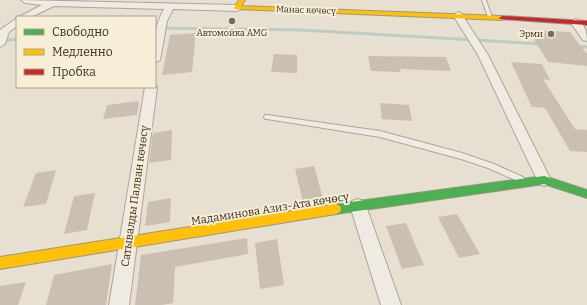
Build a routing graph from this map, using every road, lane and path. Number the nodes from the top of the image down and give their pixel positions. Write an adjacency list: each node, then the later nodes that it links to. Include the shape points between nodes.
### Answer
1 (24, 0): 3 (street, Манас көчөсү)
2 (484, 0): 10 (lane)
3 (54, 2): 4 (street, Манас көчөсү); 9 (street)
4 (158, 4): 7 (street, Манас көчөсү)
5 (239, 4): 6 (main road, Манас көчөсү); 7 (street, Манас көчөсү)
6 (260, 4): 8 (main road, Манас көчөсү)
7 (170, 7): 16 (street, via 162,21)
8 (458, 15): 10 (main road, Манас көчөсү); 19 (street, via 483,54)
9 (26, 16)
10 (490, 17): 12 (main road, Манас көчөсү)
11 (16, 22): 15 (street, via 4,31)
12 (575, 22): 13 (main road, Манас көчөсү); 14 (street)
13 (587, 23)
14 (586, 37)
15 (0, 44)
16 (156, 54)
17 (151, 88): 23 (street, Сатывалды Палван көчөсү)
18 (267, 117): 20 (lane, via 380,134 462,156)
19 (544, 180): 20 (main road, Мадаминова Азиз-Ата көчөсү); 21 (main road)
20 (527, 183): 22 (main road, Мадаминова Азиз-Ата көчөсү)
21 (587, 194)
22 (358, 206): 23 (main road, Мадаминова Азиз-Ата көчөсү); 26 (street)
23 (128, 244): 24 (main road, Мадаминова Азиз-Ата көчөсү); 25 (street, Сатывалды Палван көчөсү)
24 (0, 263)
25 (119, 305)
26 (391, 305)

